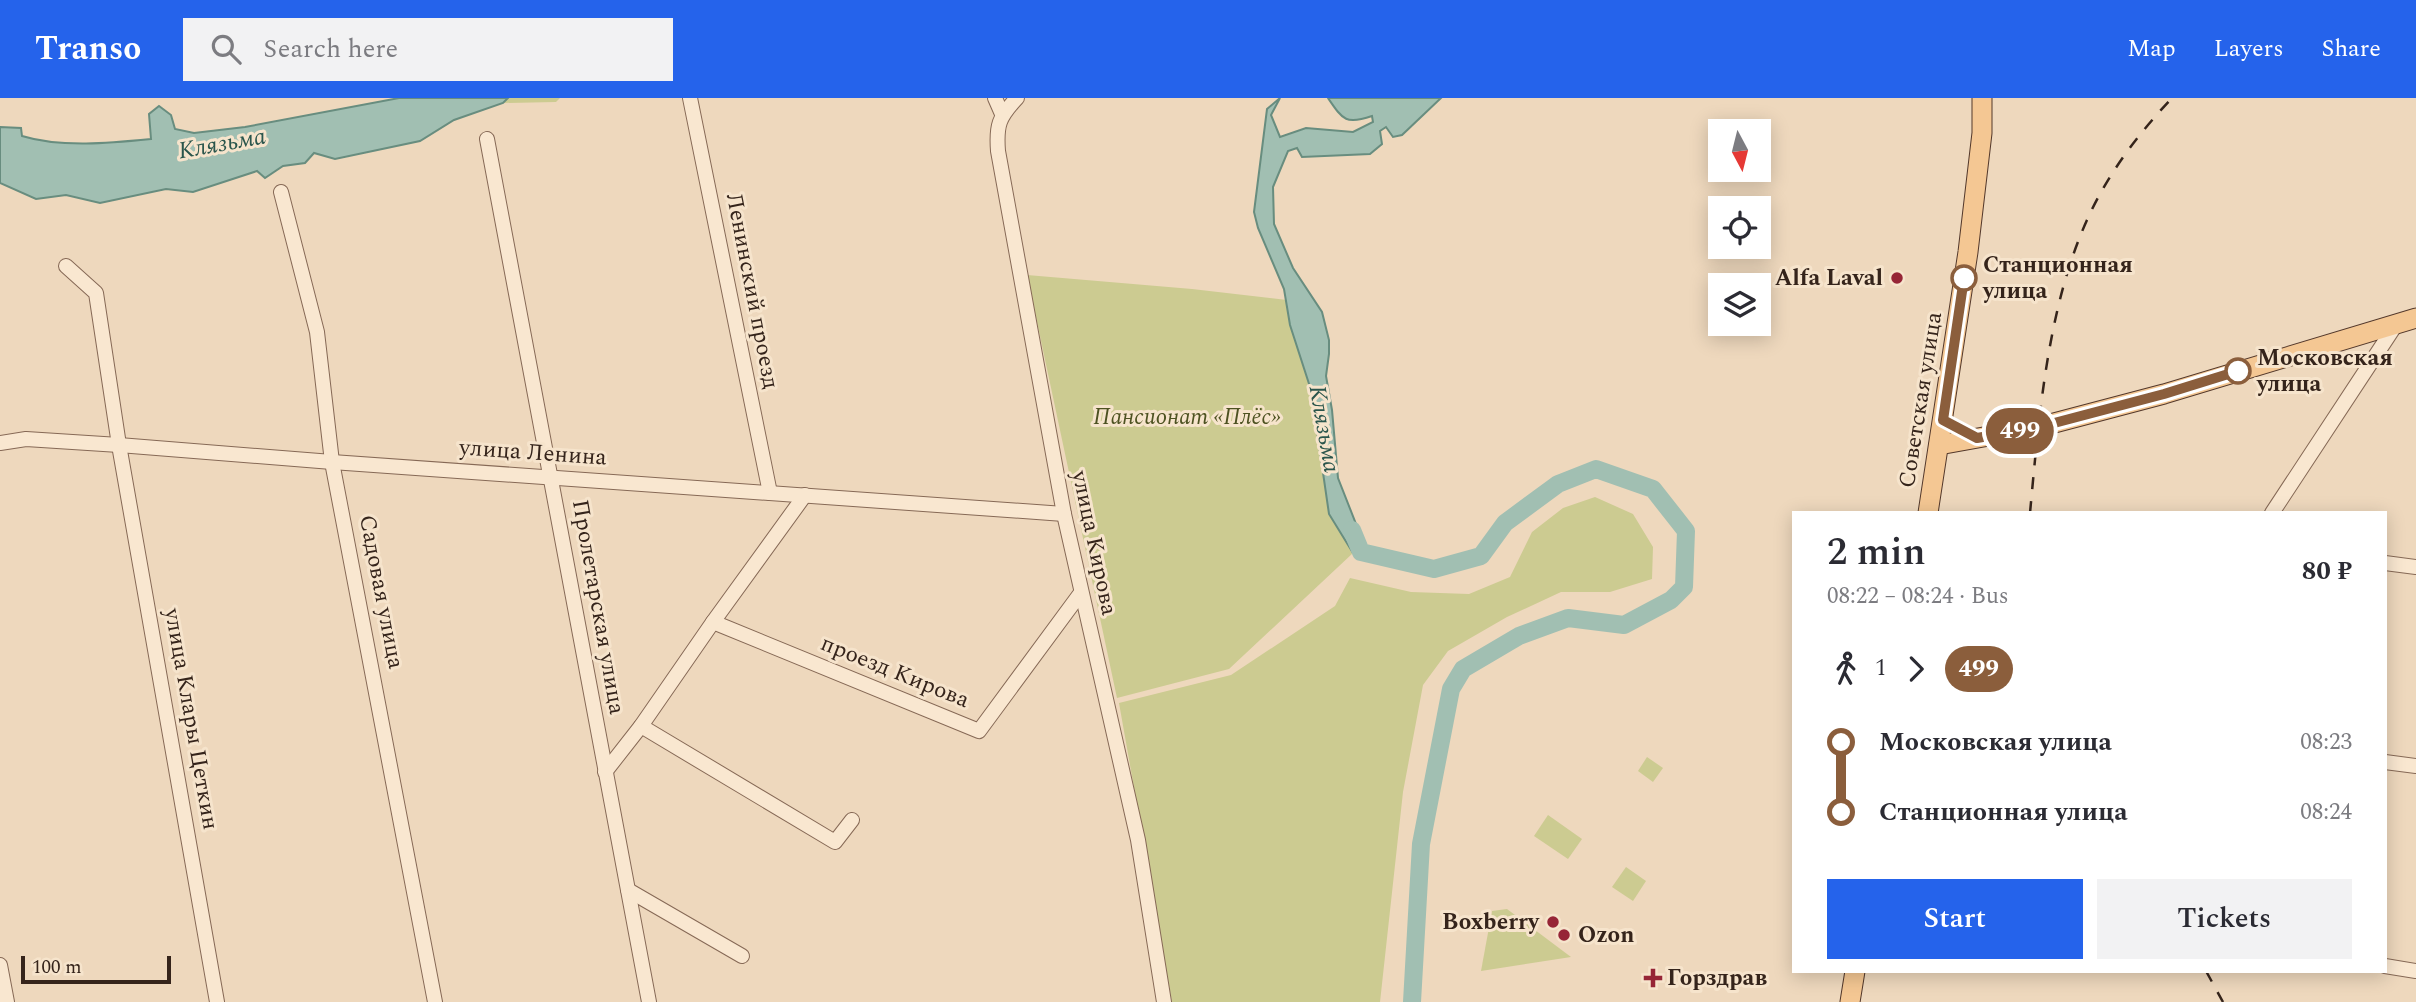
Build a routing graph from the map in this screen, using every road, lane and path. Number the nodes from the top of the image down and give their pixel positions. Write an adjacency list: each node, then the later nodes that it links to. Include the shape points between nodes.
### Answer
1 (690, 98): 17 (street, Ленинский проезд)
2 (995, 98): 5 (street)
3 (1017, 98): 5 (street)
4 (1982, 98): 10 (main road, Советская улица, via 1968,253)
5 (1002, 114): 21 (street, улица Кирова, via 996,132 998,151)
6 (487, 139): 16 (street, Пролетарская улица)
7 (281, 192): 15 (street, Садовая улица, via 317,332)
8 (66, 266): 13 (street, улица Клары Цеткин, via 96,293)
9 (2407, 320): 11 (main road, via 2164,394); 20 (street)
10 (1943, 420): 11 (main road); 14 (main road, Советская улица)
11 (1977, 438): 14 (main road)
12 (0, 443): 13 (street, улица Ленина, via 26,439)
13 (119, 445): 15 (street, улица Ленина); 38 (street, улица Клары Цеткин)
14 (1939, 445): 19 (main road, Советская улица)
15 (332, 462): 16 (street, улица Ленина); 39 (street, Садовая улица)
16 (551, 477): 17 (street, улица Ленина); 29 (street, Пролетарская улица)
17 (770, 493): 18 (street, улица Ленина)
18 (806, 495): 21 (street, улица Ленина); 25 (street)
19 (1928, 511)
20 (2273, 511)
21 (1064, 514): 24 (street, улица Кирова)
22 (2387, 563): 23 (street)
23 (2416, 567)
24 (1080, 594): 25 (street, проезд Кирова, via 979,732); 41 (street, улица Кирова, via 1138,841)
25 (713, 622): 26 (street)
26 (641, 726): 29 (street); 30 (street, via 835,842)
27 (2387, 762): 28 (street)
28 (2416, 766)
29 (605, 772): 31 (street, Пролетарская улица)
30 (852, 820)
31 (628, 890): 32 (street); 40 (street, Пролетарская улица)
32 (742, 956)
33 (0, 965): 37 (street)
34 (2387, 966): 35 (street)
35 (2416, 971)
36 (1855, 973): 42 (main road)
37 (7, 1002)
38 (217, 1002)
39 (435, 1002)
40 (649, 1002)
41 (1164, 1002)
42 (1850, 1002)

